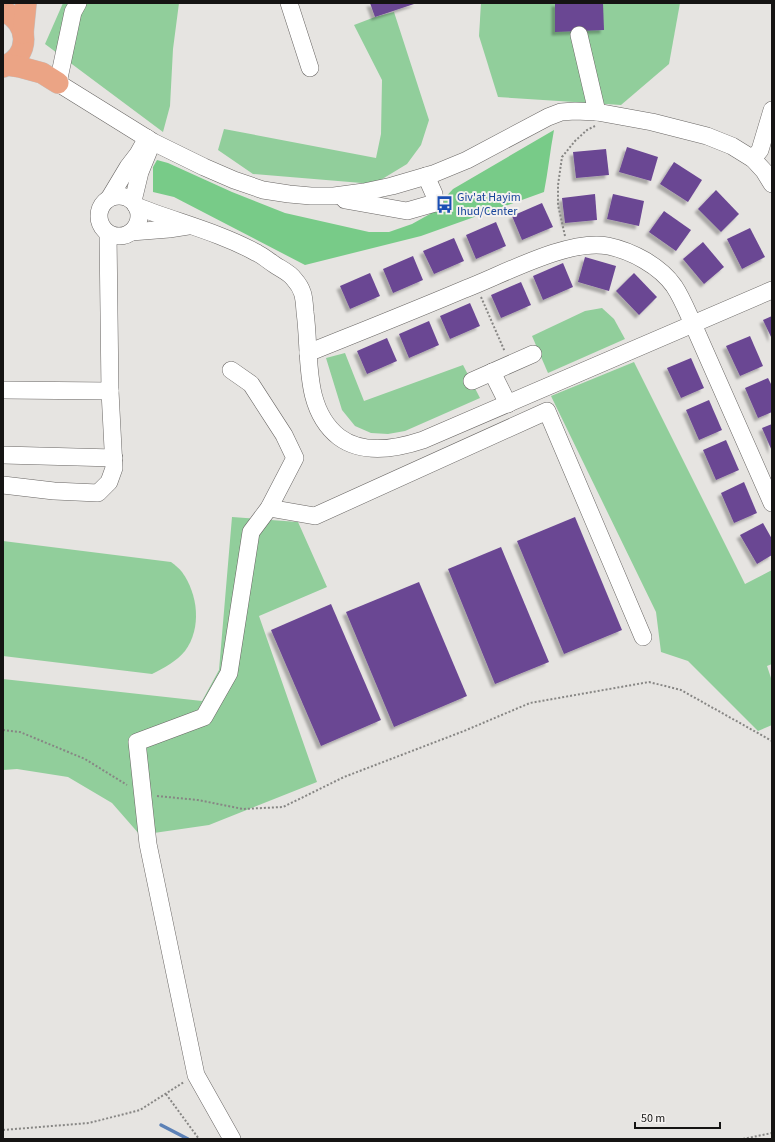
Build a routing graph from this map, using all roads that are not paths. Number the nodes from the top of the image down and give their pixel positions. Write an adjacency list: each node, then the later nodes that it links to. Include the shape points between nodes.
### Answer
1 (26, 3): 6 (main road)
2 (78, 3): 9 (street)
3 (289, 3): 8 (street)
4 (3, 11): 6 (main road, via 19,24)
5 (578, 35): 11 (street)
6 (23, 40): 7 (main road, via 18,56); 9 (main road, via 30,60)
7 (5, 66): 9 (main road, via 20,67)
8 (310, 68)
9 (50, 78): 12 (street)
10 (772, 110): 13 (street)
11 (597, 112): 13 (street, via 652,122); 14 (street, via 561,112 548,116 467,160)
12 (150, 140): 16 (street, via 204,167 263,190); 17 (street, via 128,167); 18 (street)
13 (762, 154): 15 (street, via 764,171)
14 (426, 176): 16 (street, via 364,192); 16 (street, via 435,203 407,211)
15 (772, 184)
16 (326, 196)
17 (110, 197): 18 (street, via 122,196); 21 (street, via 104,201 98,212 100,225)
18 (134, 203): 19 (street); 20 (street, via 139,211 139,217 138,224)
19 (190, 226): 20 (street); 24 (street, via 219,235 257,253 294,278 303,292)
20 (131, 232): 21 (street, via 122,236)
21 (108, 234): 30 (street)
22 (772, 290): 23 (street)
23 (694, 324): 24 (street, via 673,285 661,272 628,252 608,246 590,245 568,249 529,262); 31 (street); 35 (street)
24 (308, 353): 31 (street, via 313,396 321,417 334,433 359,447 374,449 405,446)
25 (533, 354): 27 (street)
26 (231, 370): 36 (street, via 251,384 284,435 295,458)
27 (492, 372): 28 (street); 31 (street)
28 (472, 381)
29 (3, 390): 30 (street)
30 (110, 391): 33 (street)
31 (508, 404)
32 (3, 455): 33 (street)
33 (114, 458): 34 (street, via 114,468 109,482 98,493)
34 (3, 485)
35 (772, 504)
36 (269, 508): 37 (street, via 315,516 547,411); 38 (street, via 252,532 229,673 204,718 137,742 148,844 196,1075)
37 (642, 637)
38 (232, 1139)

